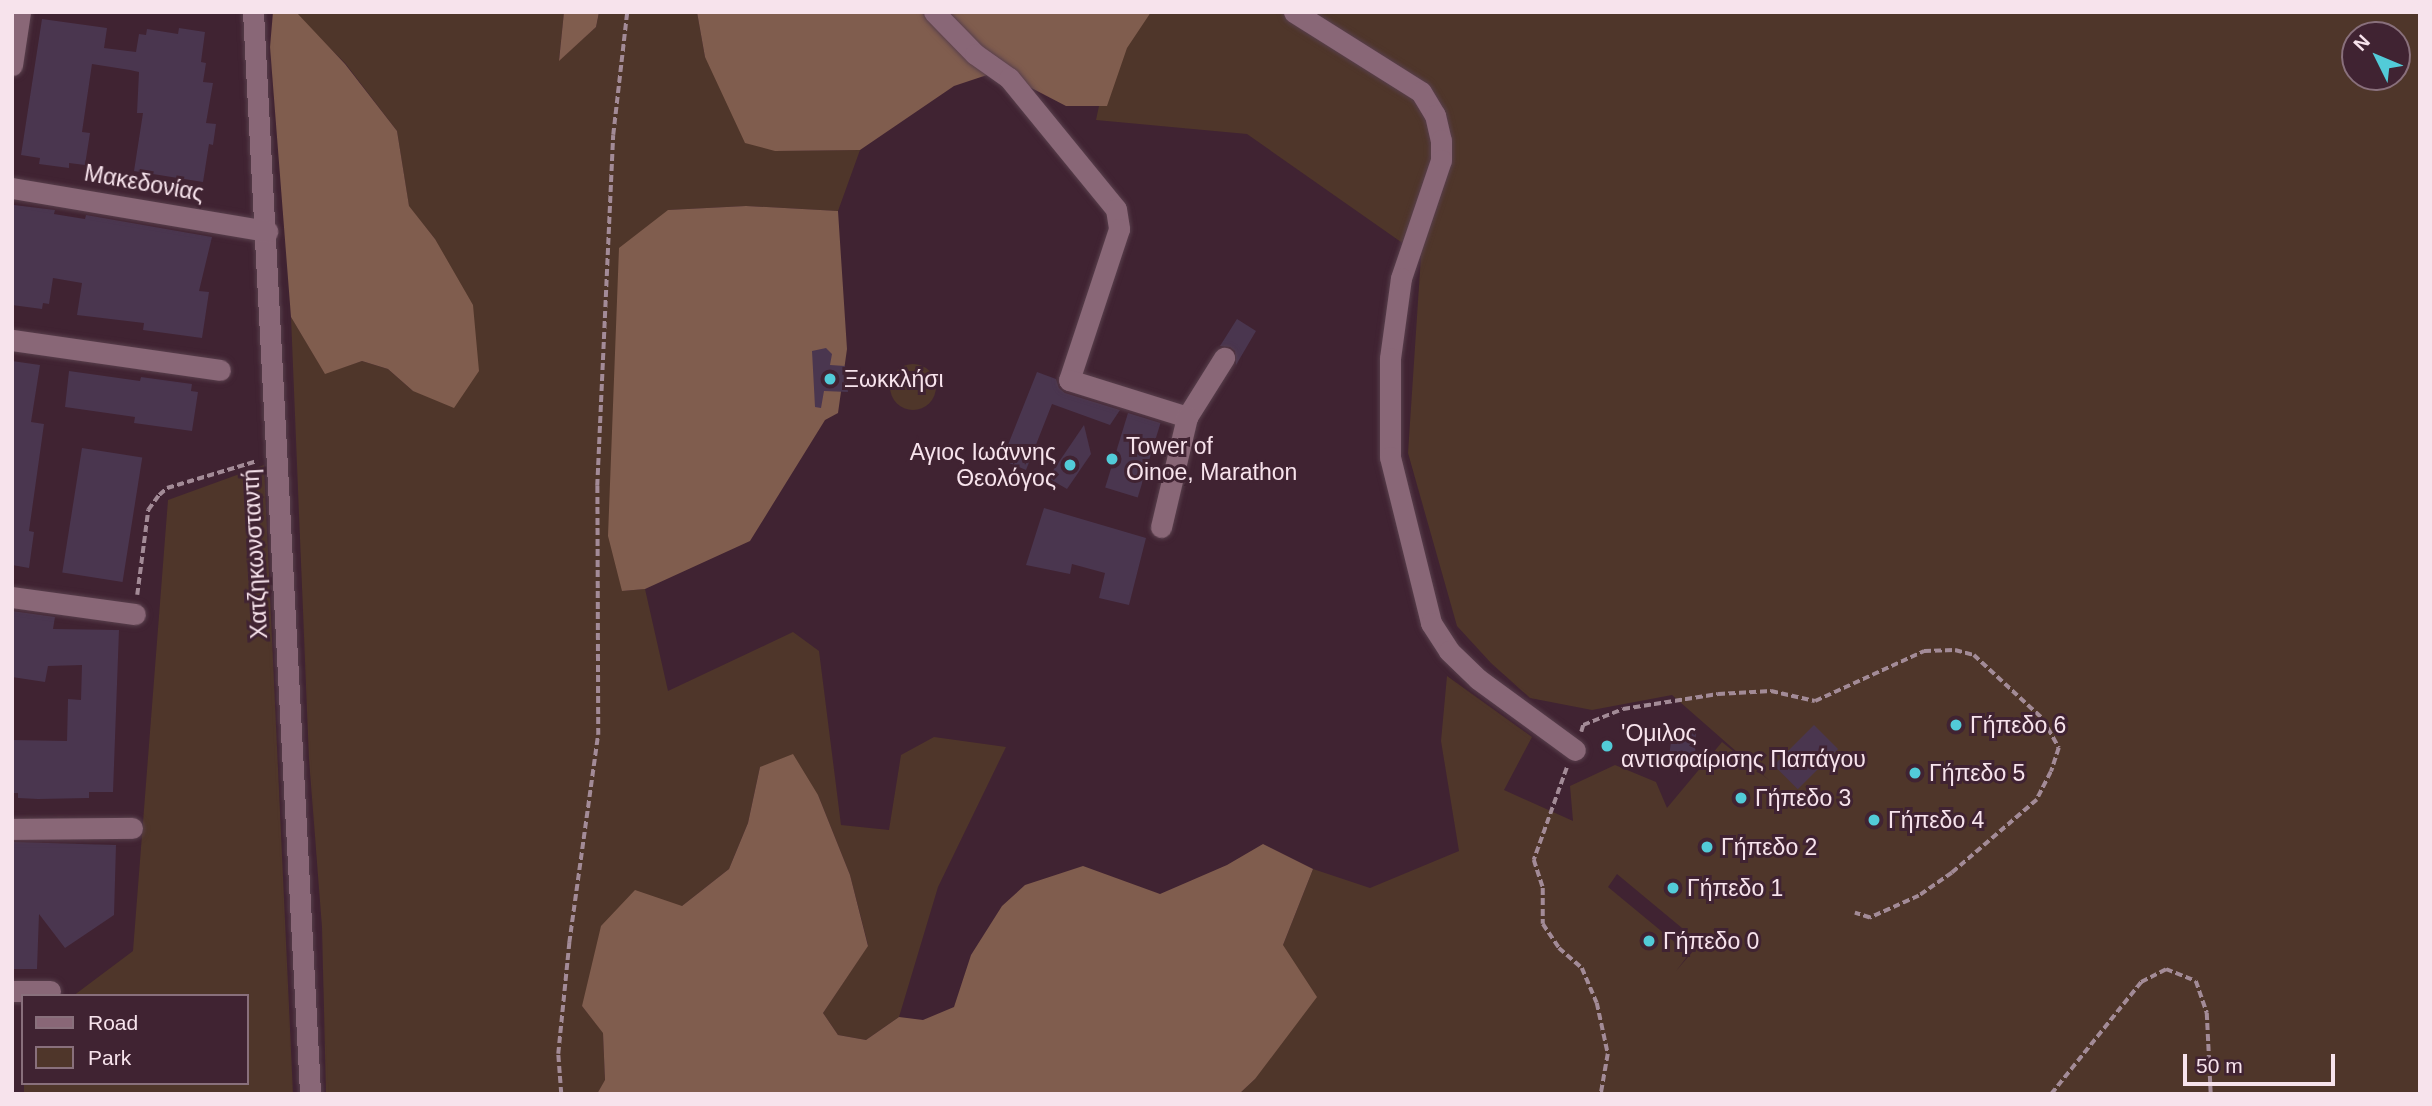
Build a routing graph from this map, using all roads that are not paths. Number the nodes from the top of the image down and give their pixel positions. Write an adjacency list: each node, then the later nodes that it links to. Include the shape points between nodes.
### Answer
1 (20, 12): 5 (street)
2 (253, 12): 7 (street, Χατζηκωνσταντή)
3 (934, 12): 11 (street, via 975,54 1009,78 1116,209 1119,229 1069,380)
4 (1294, 12): 15 (street, via 1421,92 1435,115 1441,160 1401,278 1390,358 1390,457 1431,623 1448,651)
5 (12, 65)
6 (12, 188): 7 (street, Μακεδονίας)
7 (267, 231): 20 (street, Χατζηκωνσταντή)
8 (12, 340): 10 (street)
9 (1224, 358): 11 (street)
10 (220, 370)
11 (1187, 417): 12 (street)
12 (1161, 527)
13 (12, 597): 14 (street)
14 (135, 614)
15 (1575, 750)
16 (132, 828): 17 (street)
17 (12, 829)
18 (12, 991): 19 (street)
19 (50, 991)
20 (310, 1094)

